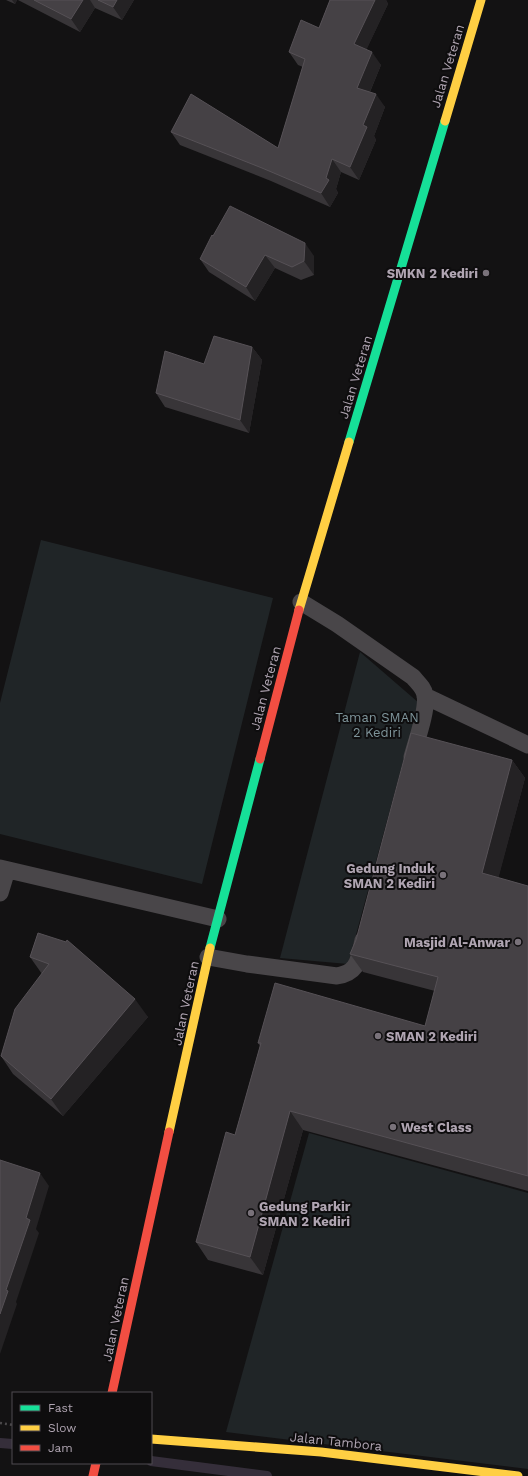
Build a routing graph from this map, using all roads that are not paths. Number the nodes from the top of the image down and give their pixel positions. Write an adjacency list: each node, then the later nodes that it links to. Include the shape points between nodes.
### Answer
1 (481, 0): 2 (main road, Jalan Veteran)
2 (301, 602): 3 (lane, via 338,624 413,677); 8 (main road, Jalan Veteran)
3 (425, 696): 4 (lane); 5 (lane, via 425,709)
4 (528, 744)
5 (408, 770)
6 (3, 869): 7 (lane); 8 (lane)
7 (0, 893)
8 (218, 918): 10 (main road, Jalan Veteran)
9 (367, 925): 10 (lane, via 354,969 348,974 337,976)
10 (208, 957): 11 (main road, Jalan Veteran)
11 (112, 1392)
12 (152, 1439): 15 (main road, Jalan Tambora, via 321,1452)
13 (96, 1464): 14 (main road)
14 (93, 1475)
15 (518, 1476)

